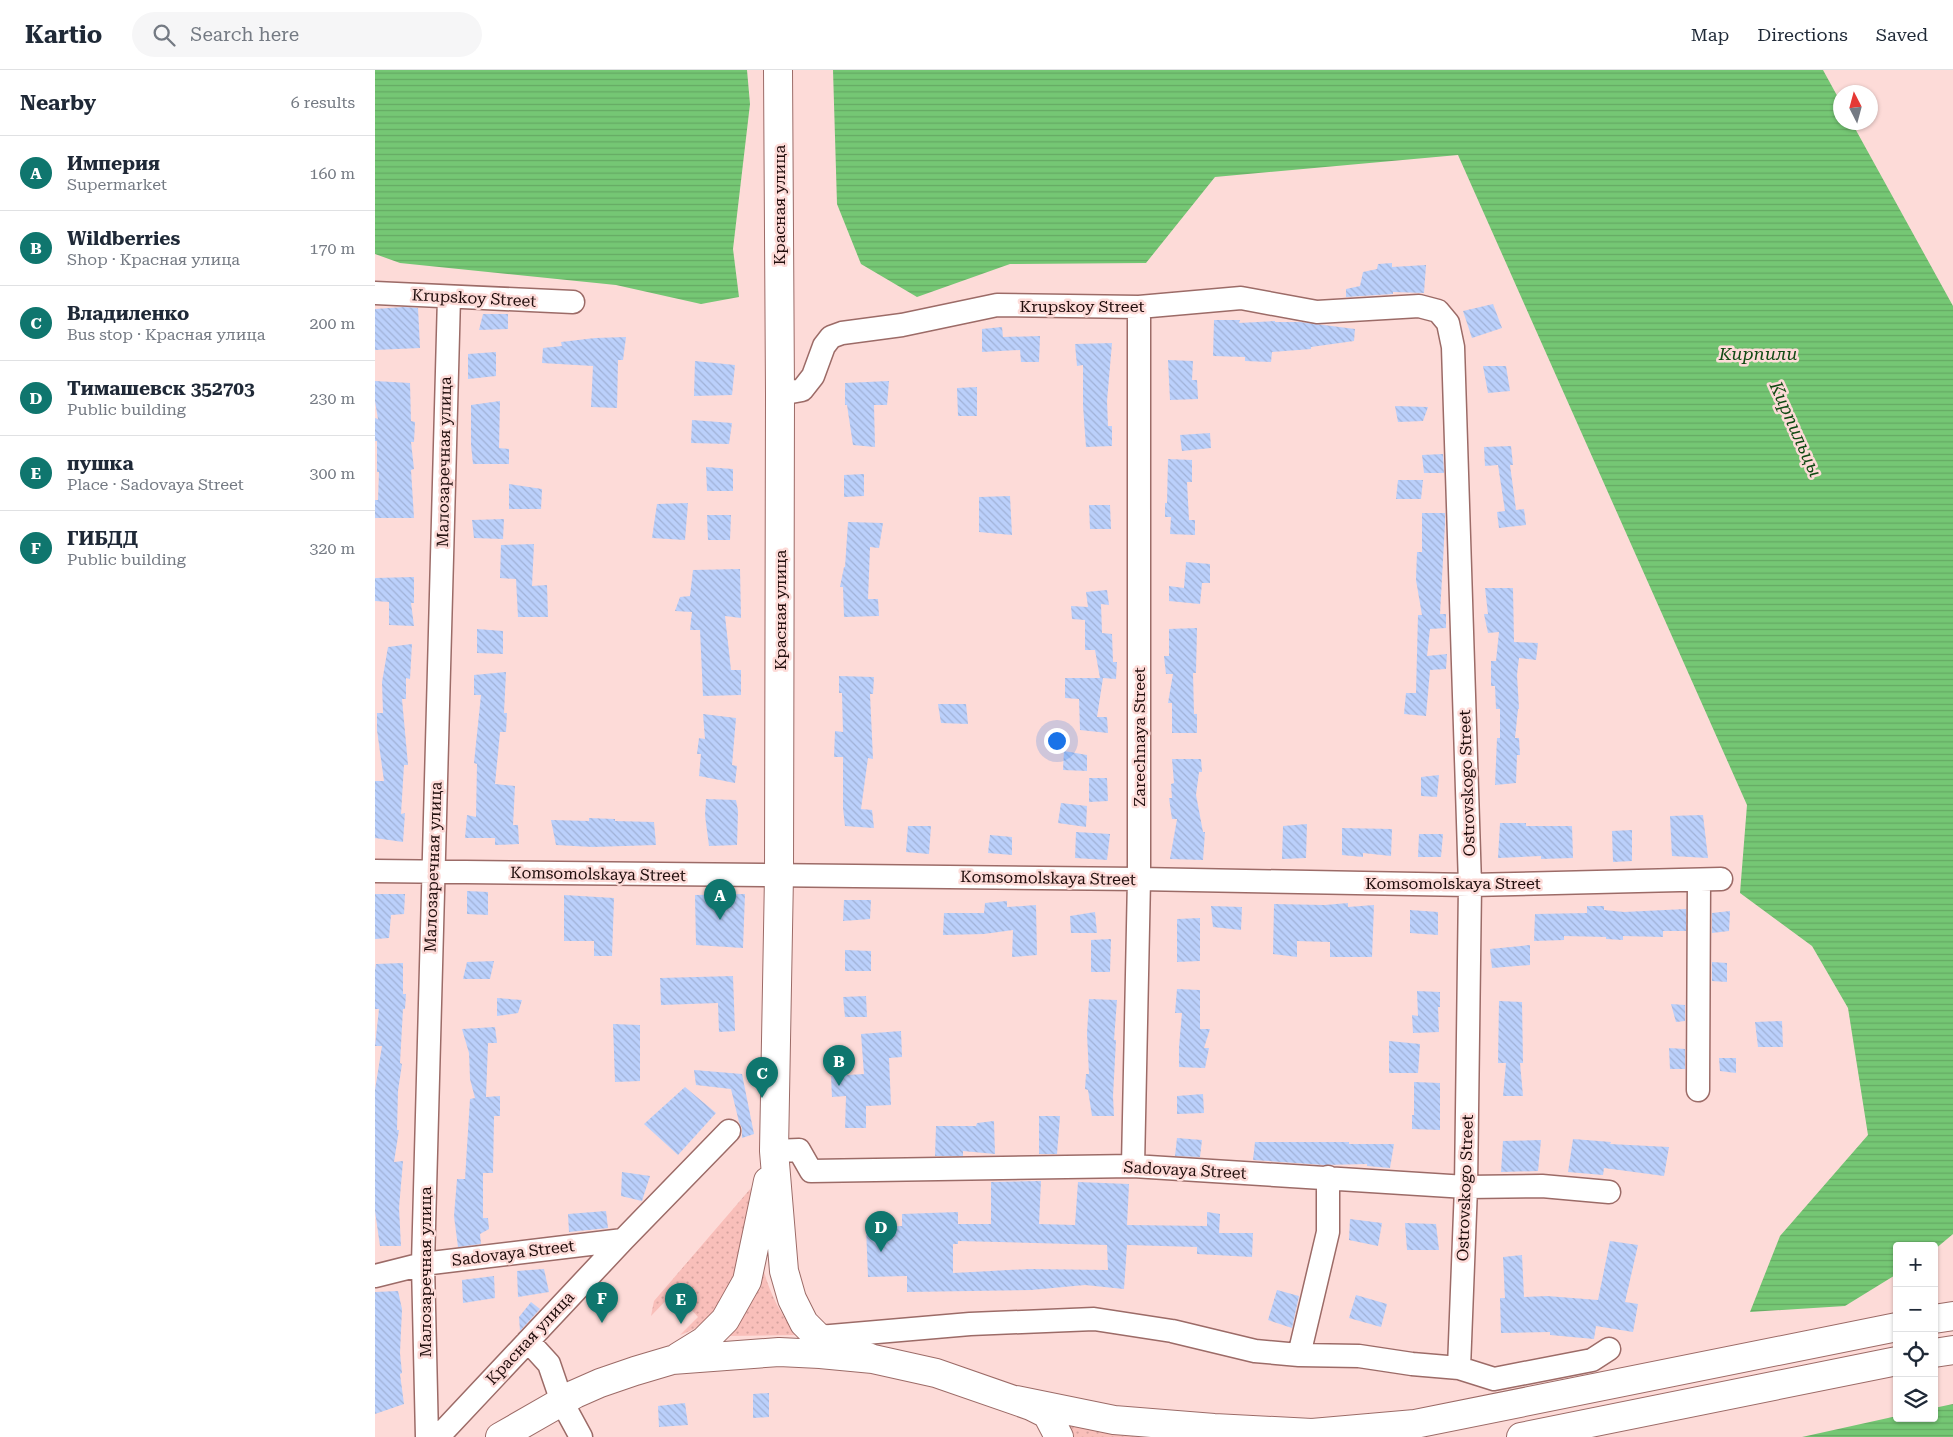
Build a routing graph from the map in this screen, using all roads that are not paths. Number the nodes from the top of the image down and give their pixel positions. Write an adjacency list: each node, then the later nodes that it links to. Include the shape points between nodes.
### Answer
1 (778, 70): 7 (main road, Красная улица)
2 (375, 293): 3 (street, Krupskoy Street)
3 (449, 297): 4 (street, Krupskoy Street); 9 (street, Малозаречная улица)
4 (573, 302)
5 (1419, 306): 6 (street, Krupskoy Street, via 1317,312 1241,298); 12 (street, Ostrovskogo Street, via 1438,311 1448,323 1453,347)
6 (1139, 307): 7 (street, Krupskoy Street, via 997,305 902,326 842,333 831,337 824,346 813,376 802,390); 11 (street, Zarechnaya Street)
7 (780, 394): 10 (main road, Красная улица)
8 (375, 871): 9 (street, Komsomolskaya Street)
9 (433, 872): 10 (street, Komsomolskaya Street); 21 (street, Малозаречная улица)
10 (779, 876): 11 (street, Komsomolskaya Street); 15 (main road, Красная улица)
11 (1139, 879): 12 (street, Komsomolskaya Street); 16 (street, Zarechnaya Street)
12 (1470, 885): 13 (street, Komsomolskaya Street, via 1710,879); 18 (street, Ostrovskogo Street)
13 (1698, 1090)
14 (729, 1131): 20 (street, Красная улица)
15 (774, 1150): 16 (street, Sadovaya Street, via 799,1150 811,1171); 26 (main road, via 784,1271 803,1323); 33 (main road, via 747,1281 725,1320 704,1342)
16 (1133, 1166): 17 (street, Sadovaya Street)
17 (1328, 1177): 18 (street, Sadovaya Street); 31 (street, via 1328,1232)
18 (1465, 1187): 19 (street, Sadovaya Street, via 1542,1186); 35 (street, Ostrovskogo Street)
19 (1609, 1192)
20 (623, 1240): 21 (street, Sadovaya Street); 27 (street, Красная улица)
21 (423, 1264): 22 (street, Sadovaya Street); 39 (street, Малозаречная улица)
22 (375, 1276)
23 (1953, 1316): 24 (main road)
24 (1938, 1318)
25 (1893, 1328): 36 (main road, via 1415,1424 1311,1433 1114,1420)
26 (818, 1337): 31 (street, via 970,1324 1094,1319 1172,1331 1255,1352); 32 (main road)
27 (528, 1341): 38 (street, via 549,1364); 40 (street, Красная улица)
28 (1609, 1349): 35 (street, via 1592,1360 1495,1379)
29 (1953, 1350): 30 (main road)
30 (1938, 1353)
31 (1299, 1355): 35 (street, via 1359,1356)
32 (873, 1359): 33 (main road, via 779,1352); 36 (main road, via 936,1373)
33 (672, 1360): 38 (main road, via 600,1383)
34 (1893, 1362): 37 (main road)
35 (1459, 1368)
36 (1016, 1400): 44 (main road, via 1047,1414)
37 (1703, 1400): 45 (main road); 46 (main road, via 1675,1413 1597,1432)
38 (553, 1407): 41 (main road); 42 (main road); 43 (street)
39 (427, 1437)
40 (438, 1437)
41 (500, 1437)
42 (528, 1437)
43 (581, 1437)
44 (1059, 1437)
45 (1521, 1437)
46 (1592, 1437)

